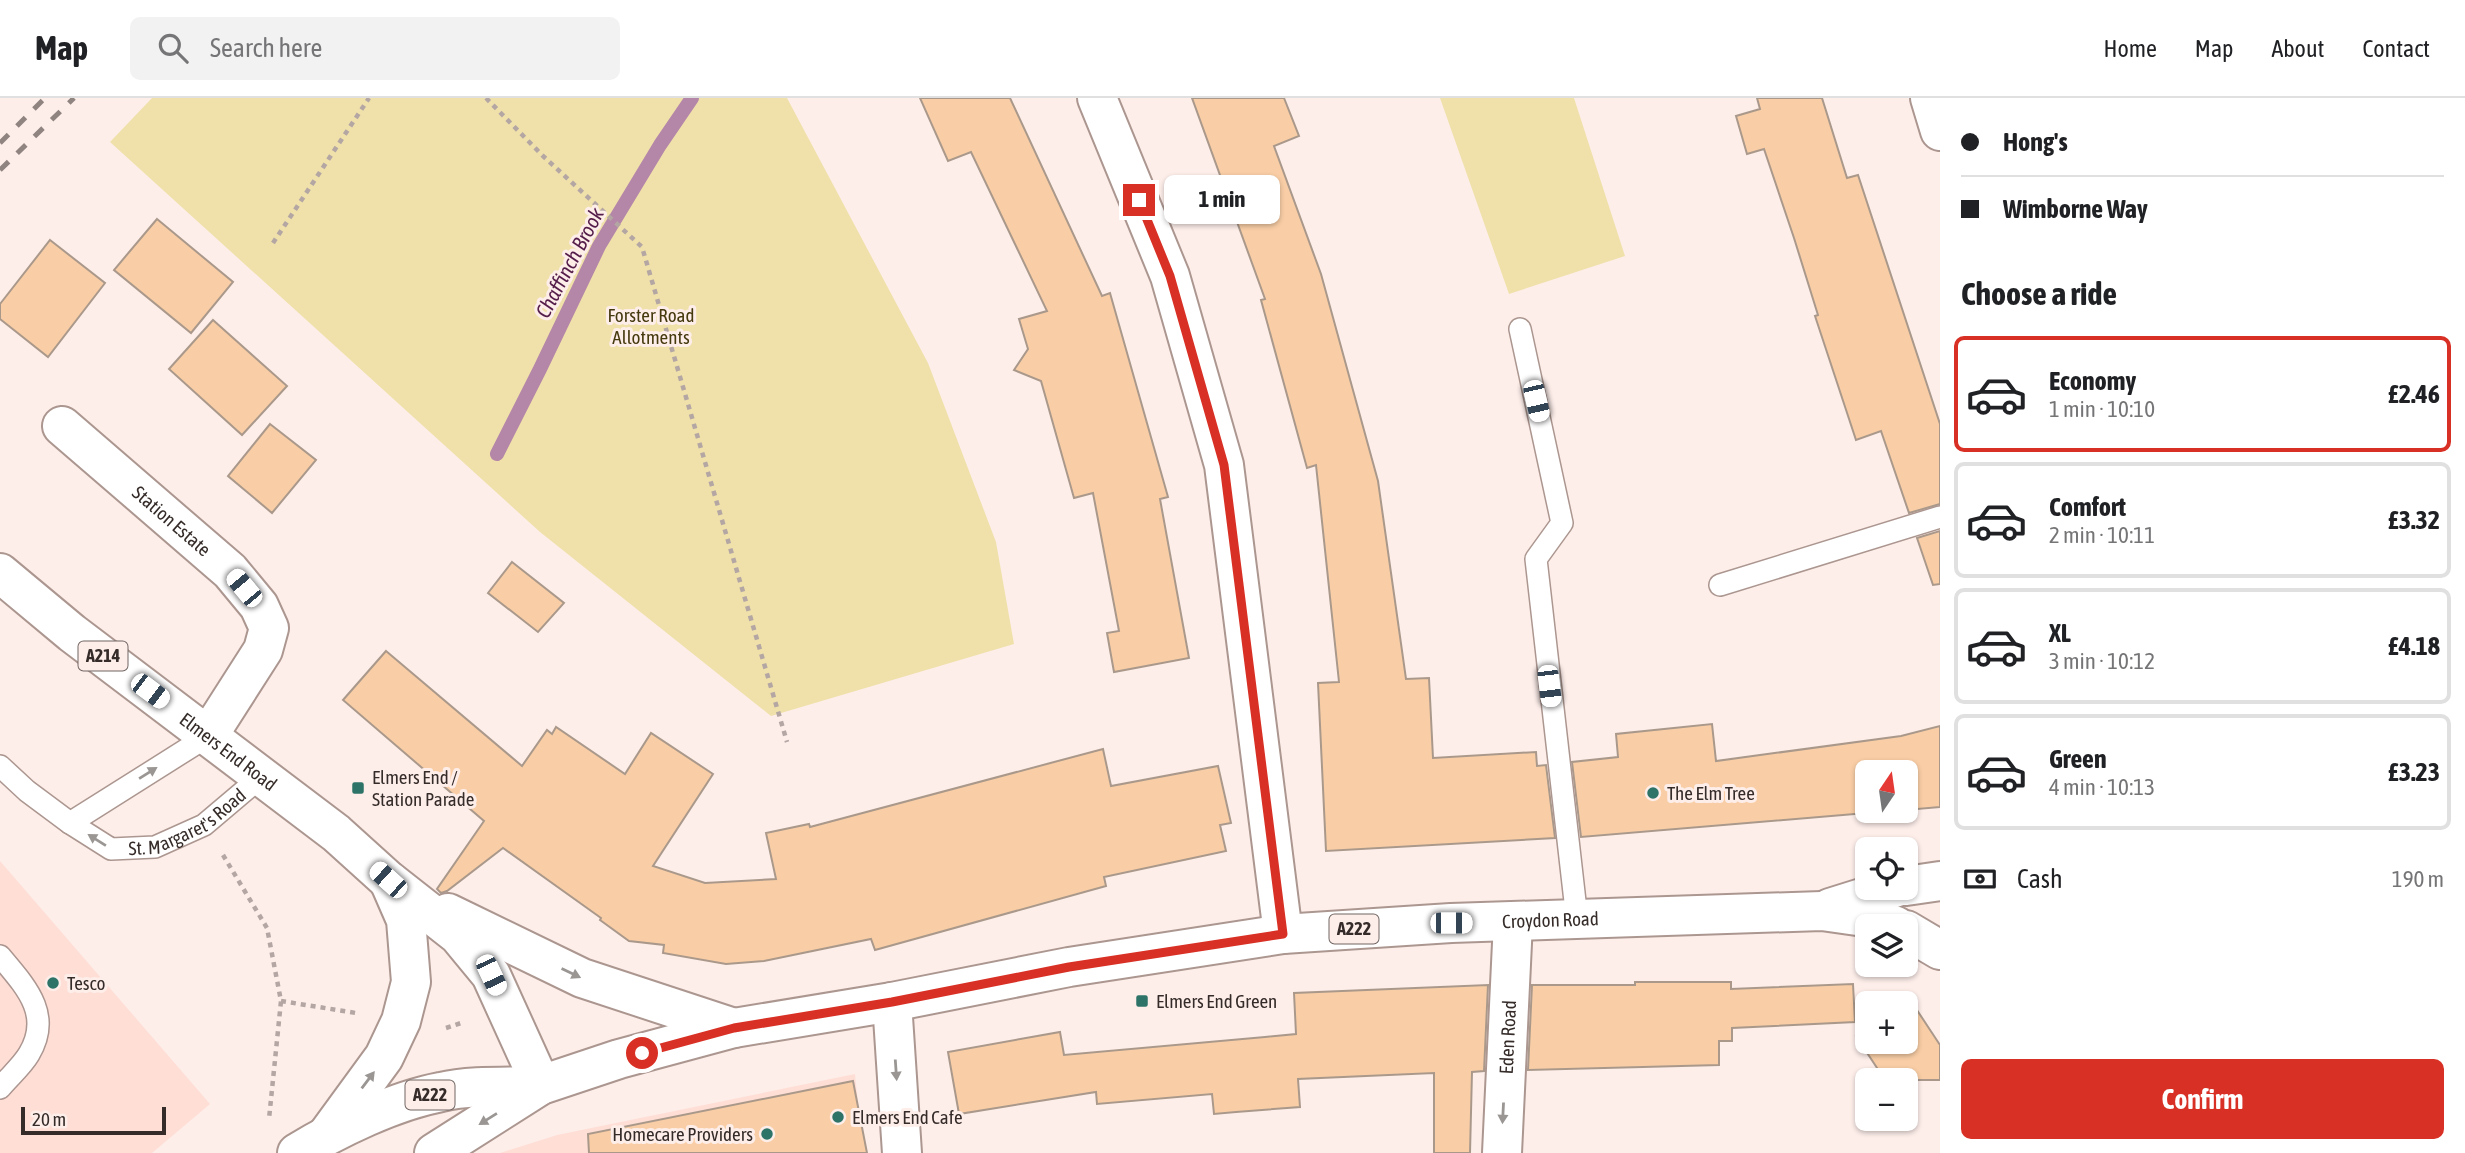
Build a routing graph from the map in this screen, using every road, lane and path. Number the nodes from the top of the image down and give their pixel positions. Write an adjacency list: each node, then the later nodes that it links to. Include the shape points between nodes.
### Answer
1 (369, 98): 6 (path)
2 (486, 98): 13 (path, via 642,247)
3 (1097, 98): 26 (main road, via 1170,276 1224,465)
4 (1930, 98): 5 (main road)
5 (1940, 131)
6 (274, 243)
7 (1520, 329): 24 (lane, via 1562,523 1536,559)
8 (62, 426): 12 (main road, Station Estate, via 230,571 259,606 269,628 263,650)
9 (1940, 517): 11 (lane)
10 (0, 573): 12 (main road, Elmers End Road / A214)
11 (1720, 584)
12 (208, 736): 15 (main road, Elmers End Road / A214); 16 (lane, one-way to 12)
13 (787, 742)
14 (0, 766): 16 (lane, St. Margaret's Road)
15 (262, 776): 17 (lane, St. Margaret's Road); 18 (main road, Elmers End Road / A214)
16 (70, 823): 17 (lane, St. Margaret's Road, one-way to 16, via 155,847 111,849)
17 (204, 825): 34 (path, via 267,928 281,1001)
18 (388, 880): 31 (main road, one-way to 31, via 582,978); 32 (main road, Elmers End Road / A214, via 458,935 491,975); 35 (main road, Elmers End Road, one-way to 18, via 384,1057 401,1021 411,982 406,920)
19 (1940, 881): 20 (main road)
20 (1918, 884)
21 (1856, 900): 22 (main road, Croydon Road)
22 (1822, 911): 23 (main road, Croydon Road); 24 (main road, Croydon Road / A222)
23 (1855, 916)
24 (1577, 919): 25 (main road, Croydon Road / A222)
25 (1513, 922): 26 (main road, Croydon Road / A222); 38 (main road, Eden Road, one-way to 38)
26 (1283, 934): 30 (main road, Croydon Road / A222, via 1069,967)
27 (1918, 937): 28 (main road)
28 (1940, 950)
29 (0, 956): 33 (lane, via 37,1007 40,1030 29,1054)
30 (892, 1002): 31 (main road, Croydon Road / A222); 37 (main road, one-way to 37)
31 (734, 1028): 32 (main road, Croydon Road / A222)
32 (541, 1085): 35 (main road, Croydon Road / A222, via 443,1091 411,1100); 36 (main road, Croydon Road / A222, one-way to 36)
33 (0, 1088)
34 (268, 1129)
35 (312, 1144)
36 (434, 1153)
37 (902, 1153)
38 (1502, 1153)

